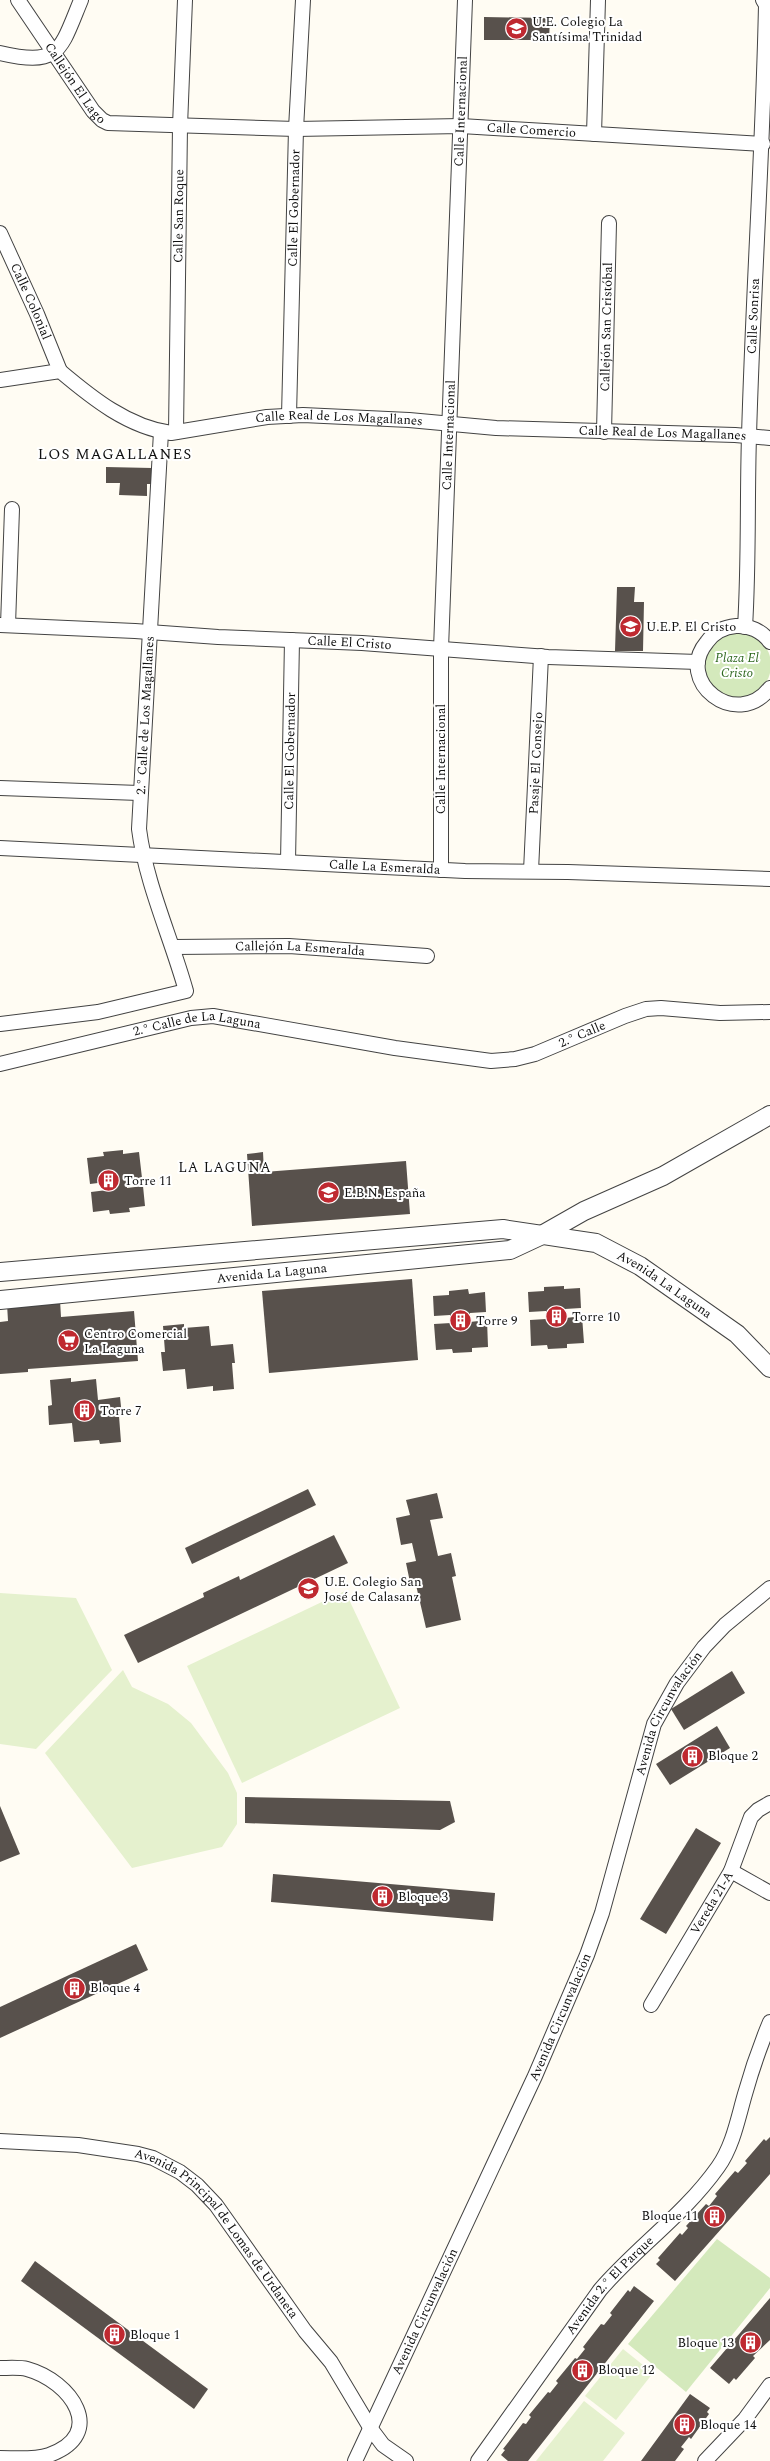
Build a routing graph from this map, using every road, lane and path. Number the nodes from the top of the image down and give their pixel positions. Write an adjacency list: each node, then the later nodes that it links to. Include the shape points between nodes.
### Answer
1 (18, 0): 9 (street, Callejón El Lago)
2 (81, 0): 9 (street, via 65,39)
3 (185, 0): 10 (street, Calle San Roque)
4 (302, 0): 12 (street, Calle El Gobernador)
5 (465, 0): 11 (street, Calle Internacional)
6 (598, 0): 13 (street)
7 (764, 2): 14 (street, Calle Sonrisa)
8 (0, 53): 9 (street, via 35,60)
9 (52, 53): 10 (street, Callejón El Lago, via 102,120 108,123)
10 (180, 126): 12 (street, Calle Comercio); 22 (street, Calle San Roque)
11 (460, 126): 12 (street, Calle Comercio); 13 (street, Calle Comercio); 20 (street, Calle Internacional)
12 (296, 129): 19 (street, Calle El Gobernador)
13 (594, 134): 14 (street, Calle Comercio)
14 (765, 152): 24 (street, Calle Sonrisa)
15 (609, 223): 23 (street, Callejón San Cristóbal)
16 (0, 233): 17 (street, Calle Colonial)
17 (60, 371): 18 (street); 21 (street, Calle Real de Los Magallanes, via 90,396 137,424)
18 (0, 380)
19 (289, 416): 20 (street, Calle Real de Los Magallanes); 22 (street, Calle Real de Los Magallanes, via 267,417)
20 (449, 424): 23 (street, Calle Real de Los Magallanes); 32 (street, Calle Internacional)
21 (161, 432): 22 (street, Calle Real de Los Magallanes); 29 (street, 2.° Calle de Los Magallanes)
22 (176, 432)
23 (604, 432): 24 (street, Calle Real de Los Magallanes)
24 (749, 436): 25 (street, Calle Real de Los Magallanes); 28 (street, Calle Sonrisa)
25 (770, 438)
26 (12, 509): 27 (street)
27 (4, 625): 29 (street, Calle El Cristo)
28 (745, 627): 31 (street, via 759,632); 34 (street, via 729,627 711,637)
29 (151, 632): 30 (street, Calle El Cristo, via 218,638); 37 (street, 2.° Calle de Los Magallanes)
30 (292, 640): 32 (street, Calle El Cristo); 40 (street, Calle El Gobernador)
31 (770, 642)
32 (442, 649): 33 (street, Calle El Cristo); 41 (street, Calle Internacional)
33 (541, 656): 34 (street, Calle El Cristo); 42 (street, Pasaje El Consejo)
34 (698, 662): 35 (street, via 702,684 712,696 726,703 747,704 756,701)
35 (770, 688)
36 (0, 788): 37 (street)
37 (139, 793): 39 (street, 2.° Calle de Los Magallanes)
38 (0, 848): 39 (street, Calle La Esmeralda)
39 (142, 854): 40 (street, Calle La Esmeralda); 44 (street, 2.° Calle de Los Magallanes)
40 (288, 862): 41 (street, Calle La Esmeralda)
41 (442, 870): 42 (street, Calle La Esmeralda)
42 (531, 871): 43 (street, Calle La Esmeralda)
43 (770, 879)
44 (174, 947): 45 (street, Callejón La Esmeralda, via 289,946); 47 (street, 2.° Calle de Los Magallanes, via 186,991 98,1012)
45 (427, 956)
46 (770, 1012): 48 (street, 2.° Calle, via 720,1013 646,1009 535,1054 515,1059 491,1061)
47 (0, 1024)
48 (395, 1048): 49 (street, 2.° Calle de La Laguna, via 213,1016 191,1018)
49 (0, 1064)
50 (770, 1115): 51 (street, Avenida La Laguna, via 663,1176 584,1211)
51 (540, 1236): 52 (street, Avenida La Laguna, via 503,1229); 53 (street, Avenida La Laguna, via 510,1250); 54 (street, Avenida La Laguna, via 566,1237 596,1243 640,1266 737,1334)
52 (0, 1272)
53 (0, 1300)
54 (770, 1368)
55 (770, 1588): 64 (street, Avenida Circunvalación, via 725,1624 704,1647 677,1683 654,1724 602,1913 587,1955 535,2076)
56 (770, 1803): 57 (street, Vereda 21-A, via 751,1817)
57 (731, 1872): 58 (street); 59 (street, Vereda 21-A)
58 (770, 1893)
59 (651, 2005)
60 (770, 2022): 68 (street, Avenida 2.° El Parque, via 756,2056 730,2145 718,2167 678,2215 620,2267 600,2290)
61 (0, 2141): 64 (street, Avenida Principal de Lomas de Urdaneta, via 78,2145 145,2156 180,2172 197,2184 216,2205 305,2331 331,2362)
62 (0, 2368): 65 (street, via 26,2369 52,2380 65,2392 80,2416 79,2434 66,2447 48,2456)
63 (770, 2385): 69 (street, via 744,2419)
64 (371, 2429): 66 (street, Avenida Circunvalación); 67 (street, Avenida Principal de Lomas de Urdaneta, via 383,2445)
65 (0, 2458)
66 (355, 2461)
67 (406, 2461)
68 (478, 2461)
69 (705, 2461)

